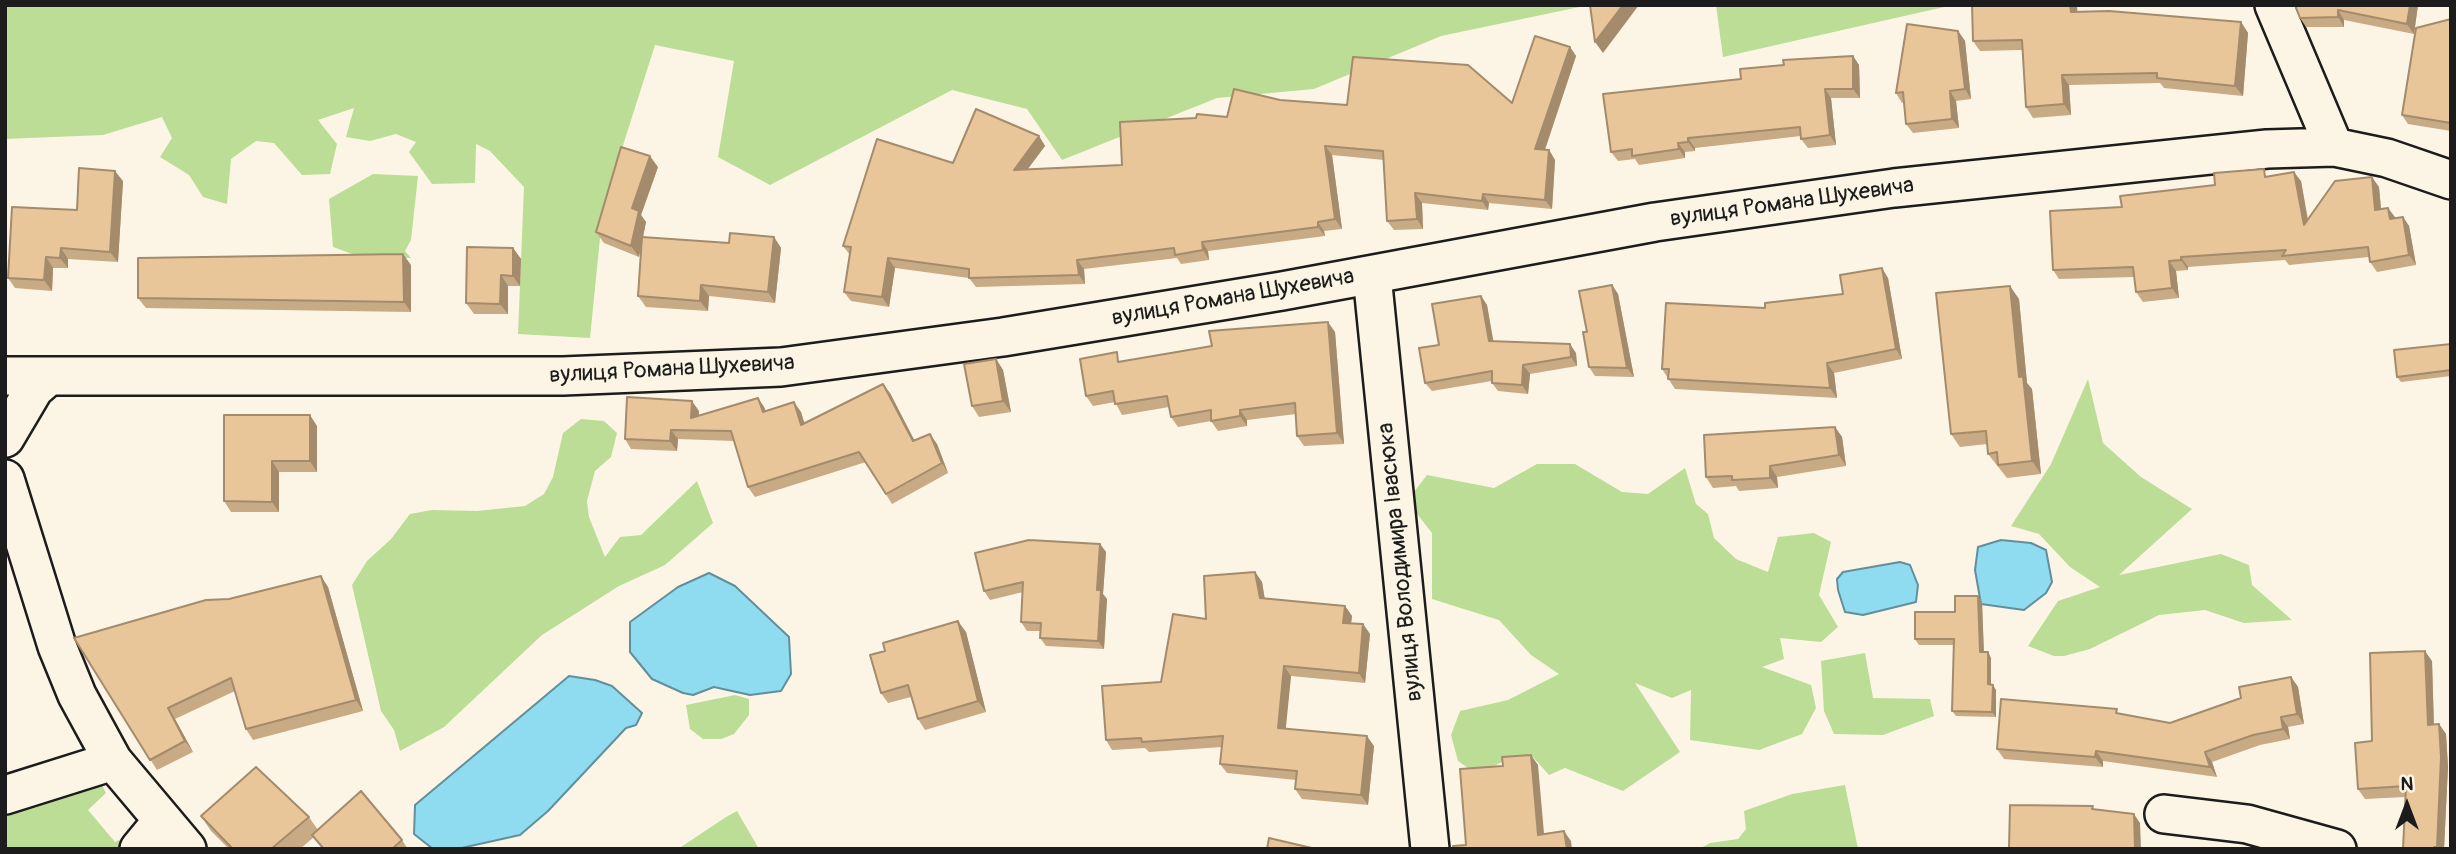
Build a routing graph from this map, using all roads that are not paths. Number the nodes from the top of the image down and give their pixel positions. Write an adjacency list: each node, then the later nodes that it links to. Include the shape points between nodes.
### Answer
1 (2274, 5): 2 (street)
2 (2334, 147): 3 (street, вулиця Романа Шухевича, via 2388,158); 4 (street, вулиця Романа Шухевича, via 2267,149 1894,188 1655,222)
3 (2451, 180)
4 (1372, 275): 6 (street, вулиця Романа Шухевича, via 1003,337 781,367 563,376); 14 (street, вулиця Володимира Івасюка)
5 (5, 376): 6 (street, вулиця Романа Шухевича)
6 (49, 376): 7 (street, via 34,388)
7 (5, 438)
8 (5, 479): 9 (street, via 57,646)
9 (113, 761): 10 (street); 12 (street)
10 (5, 795)
11 (2164, 814): 15 (street, via 2247,824)
12 (150, 835): 13 (street)
13 (187, 849)
14 (1430, 849)
15 (2337, 849)

